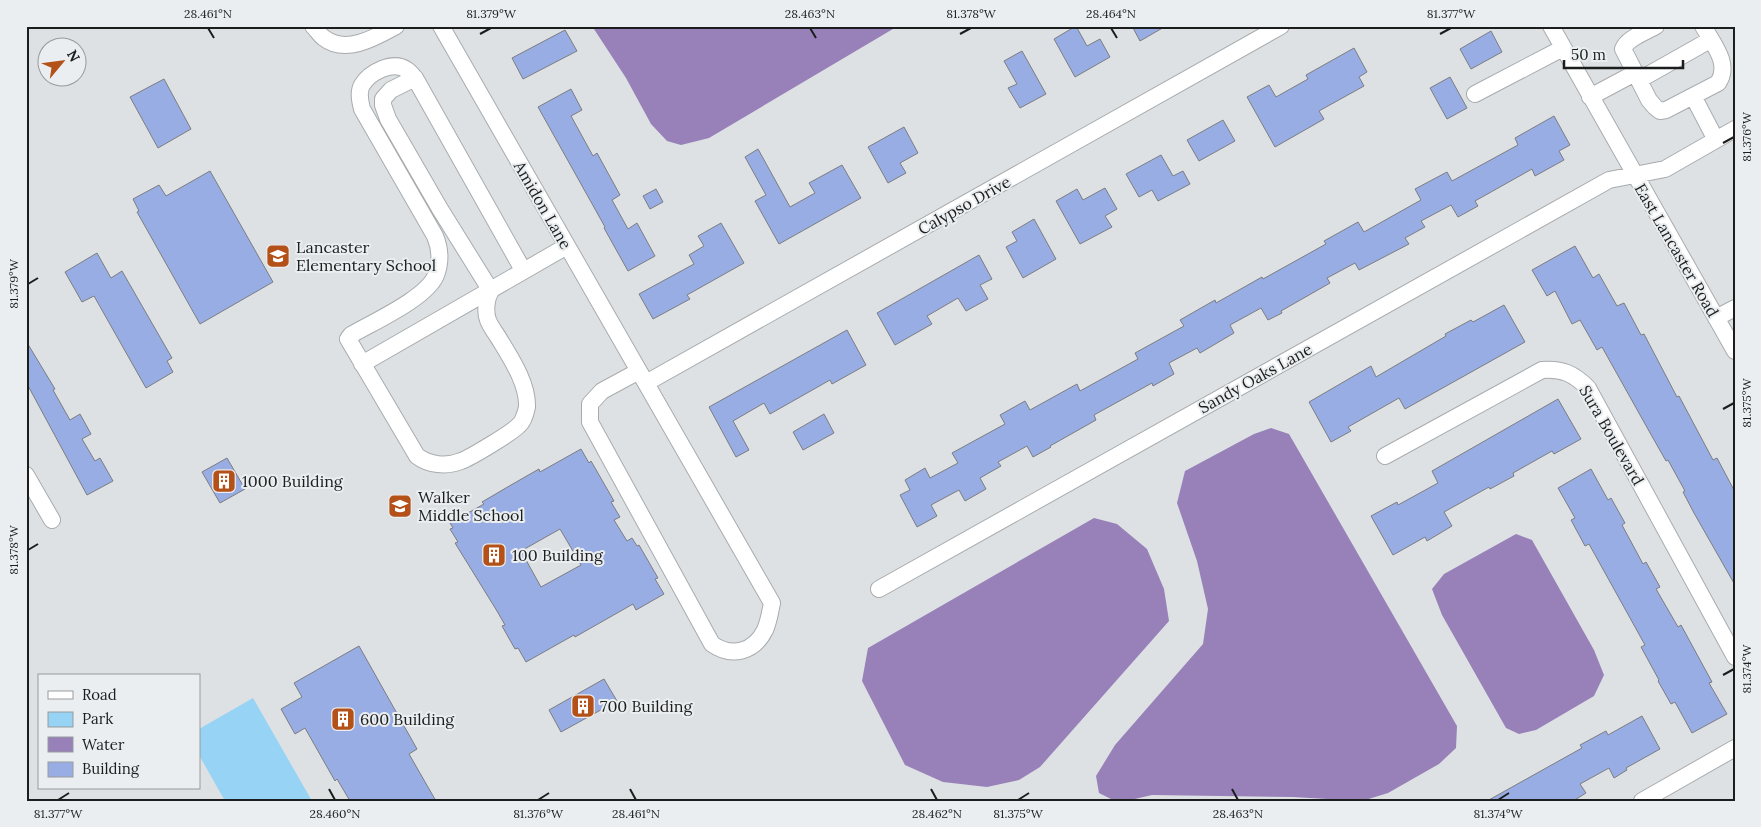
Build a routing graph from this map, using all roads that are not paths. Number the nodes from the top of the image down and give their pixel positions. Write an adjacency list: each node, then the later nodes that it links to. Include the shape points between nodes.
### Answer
1 (313, 26): 7 (street, via 326,39 339,44 367,41)
2 (396, 26): 7 (street)
3 (441, 26): 18 (street, Amidon Lane)
4 (1281, 26): 25 (street, Calypso Drive)
5 (1551, 26): 9 (street, East Lancaster Road)
6 (1656, 26): 10 (street, via 1624,45 1624,54)
7 (376, 31)
8 (1707, 33): 10 (street); 13 (street, via 1724,70 1718,83)
9 (1563, 48): 12 (street); 14 (street, East Lancaster Road)
10 (1637, 76): 13 (street, via 1649,100 1660,111); 14 (street)
11 (416, 78): 19 (street); 20 (street, via 391,90 383,99 383,105 440,209); 24 (street, via 406,69 387,67 376,72 361,87 360,101 435,236 439,247 437,274 416,298 348,338)
12 (1475, 94)
13 (1693, 96): 16 (street)
14 (1590, 97): 17 (street, East Lancaster Road)
15 (1735, 129): 16 (street, Sandy Oaks Lane)
16 (1716, 140): 17 (street, Sandy Oaks Lane, via 1665,168)
17 (1634, 175): 22 (street, East Lancaster Road); 29 (street, Sandy Oaks Lane, via 1609,180)
18 (567, 246): 19 (street); 25 (street, Amidon Lane)
19 (523, 270): 20 (street)
20 (491, 291): 24 (street); 24 (street, via 486,310 488,320 521,382 527,409 520,425 460,462 438,464 425,462 417,456)
21 (1735, 308): 22 (street)
22 (1716, 318): 23 (street, East Lancaster Road)
23 (1735, 351)
24 (362, 364)
25 (642, 377): 30 (street, Amidon Lane, via 772,603 764,632 754,644 735,653); 30 (street, Calypso Drive, via 602,391 590,404 590,422 712,644)
26 (1385, 456): 31 (street, Sura Boulevard, via 1542,370 1564,370 1588,388)
27 (26, 475): 28 (street)
28 (52, 520)
29 (879, 589)
30 (721, 650)
31 (1735, 657)
32 (1735, 748): 33 (street)
33 (1642, 801)

